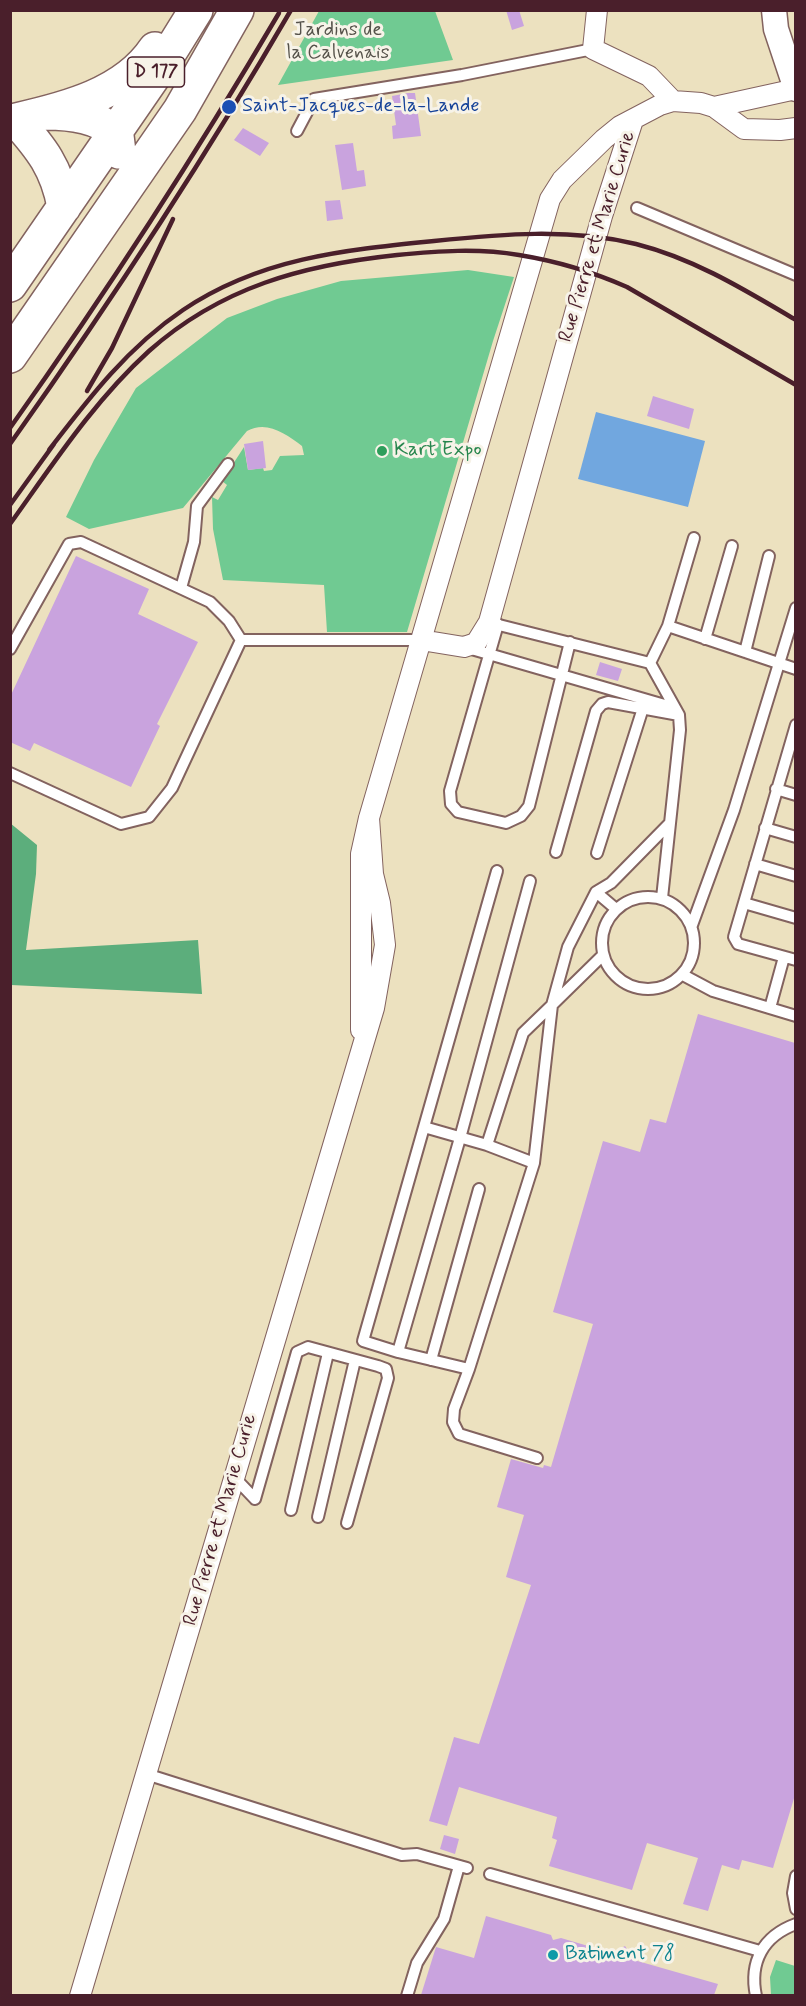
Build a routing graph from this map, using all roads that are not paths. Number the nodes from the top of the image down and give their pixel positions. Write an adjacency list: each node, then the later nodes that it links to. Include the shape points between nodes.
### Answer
1 (180, 10): 11 (highway, via 134,73 91,98)
2 (196, 10): 15 (highway, D 177)
3 (237, 10): 10 (highway, D 177)
4 (597, 10): 6 (street)
5 (774, 10): 7 (street)
6 (593, 50): 8 (street, via 649,76); 14 (lane, via 314,99)
7 (795, 89): 9 (street)
8 (673, 101): 9 (street); 12 (street)
9 (714, 107): 13 (street, via 744,129)
10 (180, 110): 15 (highway, via 148,137 131,145); 21 (highway)
11 (24, 118): 15 (highway, via 60,113 83,117 106,126); 16 (highway, via 58,178)
12 (633, 120): 28 (street, Rue Pierre et Marie Curie, via 602,216); 32 (street, Rue Pierre et Marie Curie, via 604,139 562,180 550,199)
13 (795, 128)
14 (297, 131)
15 (113, 143): 16 (highway, D 177); 20 (highway, via 116,175 111,188)
16 (64, 207): 19 (highway, D 177)
17 (637, 208): 18 (lane)
18 (795, 275)
19 (10, 285)
20 (10, 341)
21 (10, 356)
22 (228, 464): 26 (lane, via 197,506 194,542)
23 (694, 538): 29 (lane)
24 (732, 546): 30 (lane)
25 (769, 556): 36 (lane)
26 (181, 588): 31 (lane, via 210,602); 35 (lane, via 81,542 69,544)
27 (795, 608): 39 (lane)
28 (493, 623): 33 (lane); 34 (street, Rue Pierre et Marie Curie, via 476,643); 37 (lane)
29 (668, 626): 30 (lane); 38 (lane)
30 (705, 639): 36 (lane)
31 (242, 640): 32 (lane); 46 (lane, via 172,788 148,817 121,824)
32 (421, 640): 34 (street); 81 (street, Rue Pierre et Marie Curie, via 369,818 373,874 385,945 374,1008)
33 (570, 642): 38 (lane); 41 (lane)
34 (464, 647): 37 (lane)
35 (10, 649)
36 (745, 652): 39 (lane)
37 (489, 654): 41 (lane); 41 (lane, via 450,791 451,804 458,812 506,823 521,816 529,806)
38 (650, 663): 43 (lane)
39 (779, 663): 40 (lane); 63 (lane, via 734,810)
40 (795, 669)
41 (562, 675): 43 (lane)
42 (643, 708): 43 (lane); 52 (lane, via 608,702 596,711); 53 (lane)
43 (677, 711): 49 (lane, via 680,730)
44 (795, 725): 45 (lane)
45 (792, 751): 47 (lane)
46 (10, 773)
47 (776, 789): 48 (lane); 50 (lane)
48 (795, 795)
49 (670, 823): 58 (lane, via 611,883); 59 (lane)
50 (765, 828): 51 (lane); 54 (lane)
51 (795, 837)
52 (556, 852)
53 (597, 853)
54 (754, 864): 56 (lane); 60 (lane)
55 (497, 872): 70 (lane)
56 (795, 876)
57 (530, 881): 71 (lane)
58 (596, 892): 61 (lane); 67 (lane, via 568,946)
59 (662, 898): 61 (lane, via 630,900); 63 (lane, via 683,911)
60 (744, 903): 62 (lane); 65 (lane, via 735,942)
61 (616, 909): 64 (lane, via 603,930)
62 (795, 918)
63 (692, 925): 66 (lane, via 692,961)
64 (603, 955): 66 (lane, via 617,978 645,990 661,988); 67 (lane)
65 (790, 959): 68 (lane)
66 (683, 975): 68 (lane, via 713,991)
67 (552, 1005): 72 (lane, via 523,1033); 73 (lane)
68 (770, 1008): 69 (lane)
69 (795, 1016)
70 (424, 1127): 71 (lane); 75 (lane, via 363,1341)
71 (460, 1138): 72 (lane); 75 (lane)
72 (487, 1145): 73 (lane)
73 (534, 1163): 79 (lane)
74 (479, 1189): 78 (lane)
75 (398, 1352): 78 (lane)
76 (328, 1353): 77 (lane); 81 (lane, via 308,1347 297,1352 255,1499); 82 (lane)
77 (355, 1360): 83 (lane); 84 (lane, via 386,1369 388,1378)
78 (431, 1360): 79 (lane)
79 (469, 1369): 80 (lane, via 454,1409 453,1422 459,1434)
80 (537, 1458)
81 (234, 1477): 85 (street, Rue Pierre et Marie Curie)
82 (291, 1510)
83 (318, 1517)
84 (347, 1523)
85 (146, 1774): 91 (street, Rue Pierre et Marie Curie); 92 (lane, via 402,1855 417,1854 463,1867 444,1919 417,1963)
86 (490, 1874): 90 (lane)
87 (795, 1876): 88 (lane)
88 (795, 1909)
89 (795, 1924): 90 (lane, via 774,1935)
90 (760, 1951): 93 (lane, via 754,1978)
91 (80, 1995)
92 (407, 1995)
93 (756, 1995)

